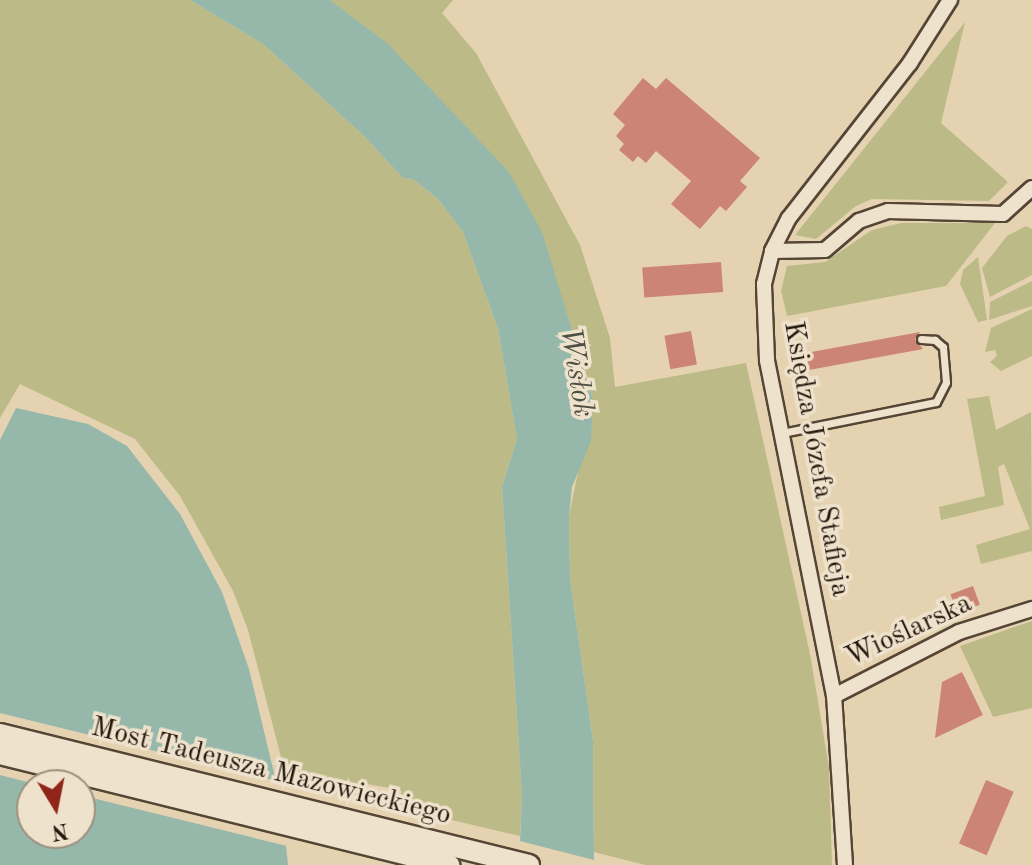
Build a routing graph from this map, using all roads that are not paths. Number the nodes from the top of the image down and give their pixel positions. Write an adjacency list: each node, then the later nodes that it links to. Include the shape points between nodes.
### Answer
1 (950, 0): 3 (street, Księdza Józefa Stafieja, via 910,63 789,218)
2 (1032, 188): 3 (street, via 1003,214 888,211 859,221 825,250)
3 (772, 251): 5 (street, Księdza Józefa Stafieja, via 764,284 763,334)
4 (921, 339): 5 (lane, via 943,347 946,382 936,402)
5 (782, 433): 7 (street, Księdza Józefa Stafieja)
6 (1032, 609): 7 (street, Wioślarska, via 959,632)
7 (834, 696): 12 (street, Wioślarska)
8 (0, 734): 11 (main road, Most Tadeusza Mazowieckiego)
9 (0, 754): 10 (main road, Most Tadeusza Mazowieckiego)
10 (449, 865)
11 (529, 865)
12 (845, 865)

